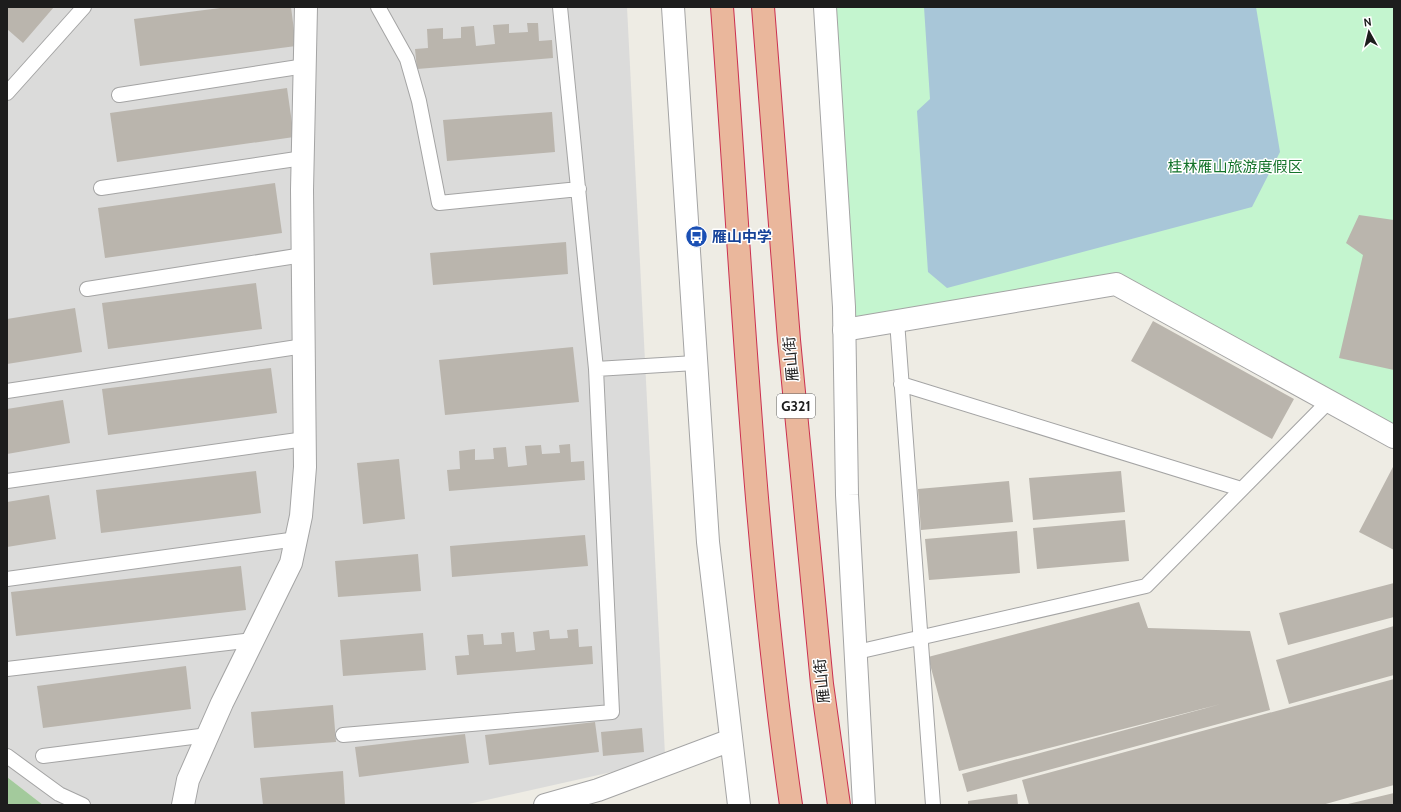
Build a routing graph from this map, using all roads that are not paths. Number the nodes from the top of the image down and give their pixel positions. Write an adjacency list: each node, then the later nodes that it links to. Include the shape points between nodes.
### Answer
1 (84, 7): 10 (lane)
2 (306, 7): 9 (street)
3 (378, 7): 14 (lane, via 407,59 419,101 439,203)
4 (560, 7): 14 (lane)
5 (673, 7): 20 (street)
6 (722, 7): 44 (highway, via 753,452 780,730)
7 (763, 7): 45 (highway, 雁山街 / G321, via 792,363 822,684)
8 (826, 7): 18 (street)
9 (305, 66): 11 (lane); 12 (street)
10 (7, 93)
11 (119, 95)
12 (303, 158): 13 (lane); 15 (street)
13 (101, 188)
14 (579, 189): 21 (lane)
15 (303, 255): 16 (lane); 19 (street)
16 (87, 289)
17 (896, 321): 18 (street); 22 (lane); 24 (street, via 1116,284)
18 (844, 330): 33 (street, via 847,495)
19 (304, 346): 23 (lane); 26 (street)
20 (695, 363): 21 (lane); 37 (street, via 708,542)
21 (596, 369): 35 (lane, via 612,712)
22 (901, 384): 28 (lane); 31 (lane)
23 (7, 391)
24 (1329, 401): 25 (street); 28 (lane)
25 (1394, 437)
26 (305, 439): 27 (lane); 29 (street, via 302,516)
27 (7, 481)
28 (1241, 489): 31 (lane, via 1146,586)
29 (297, 539): 30 (lane); 32 (street, via 291,562)
30 (7, 579)
31 (921, 637): 33 (lane); 47 (lane)
32 (254, 640): 34 (lane); 36 (street)
33 (857, 652): 46 (street)
34 (7, 669)
35 (343, 734)
36 (208, 736): 39 (lane); 41 (street, via 188,780)
37 (731, 740): 42 (street, via 598,790); 43 (street)
38 (7, 756): 40 (lane, via 59,794)
39 (43, 756)
40 (83, 805)
41 (183, 805)
42 (545, 805)
43 (739, 805)
44 (791, 805)
45 (838, 805)
46 (864, 805)
47 (933, 805)

